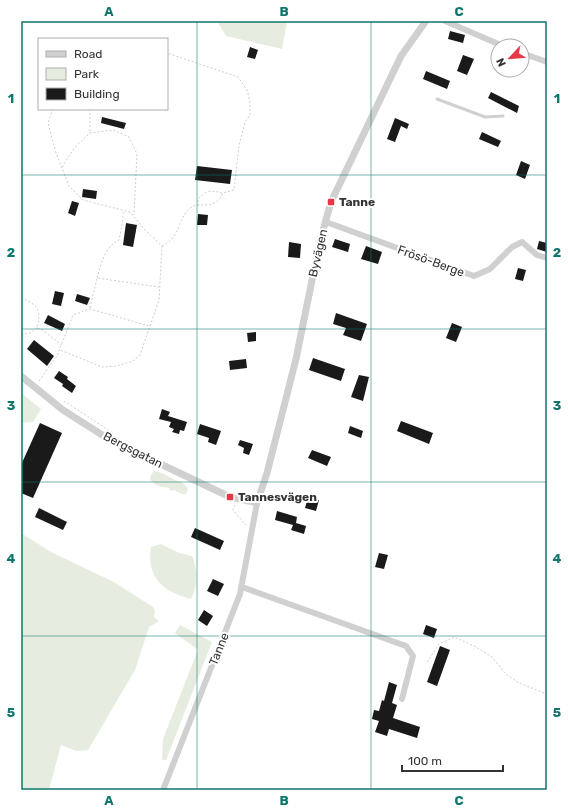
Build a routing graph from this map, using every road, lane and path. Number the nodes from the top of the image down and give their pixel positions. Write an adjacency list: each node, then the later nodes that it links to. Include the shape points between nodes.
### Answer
1 (426, 21): 17 (street, Byvägen, via 401,56 331,202)
2 (445, 21): 3 (street)
3 (490, 40)
4 (168, 53): 13 (path, via 238,77 247,90 250,115 244,122 234,190)
5 (530, 57): 6 (street)
6 (547, 62)
7 (437, 99): 10 (lane, via 485,117)
8 (53, 110): 12 (path, via 48,123)
9 (90, 110): 11 (path)
10 (503, 116)
11 (90, 133): 12 (path, via 75,147); 16 (path, via 113,130 129,137 137,154)
12 (62, 168): 15 (path, via 69,186 83,200)
13 (223, 193): 14 (path, via 219,201 211,205); 14 (path, via 212,190 204,192 198,199)
14 (198, 206): 18 (path, via 189,210 172,241)
15 (123, 210): 16 (path); 20 (path, via 119,240 104,254)
16 (134, 216): 18 (path)
17 (326, 222): 19 (street, Frösö-Berge, via 474,276 490,269 512,247 522,242 537,255); 34 (street, Byvägen, via 296,359)
18 (162, 246): 21 (path)
19 (547, 258)
20 (97, 278): 21 (path); 23 (path)
21 (160, 287): 24 (path, via 159,300)
22 (21, 298): 25 (path, via 36,306 40,315)
23 (90, 309): 24 (path); 27 (path, via 73,315)
24 (150, 326): 28 (path, via 140,355 133,361 116,366 102,367)
25 (37, 328): 26 (path, via 30,334); 27 (path)
26 (21, 334)
27 (62, 346): 28 (path)
28 (60, 350): 30 (path)
29 (21, 376): 33 (street, Bergsgatan, via 63,410 110,440)
30 (36, 384)
31 (62, 400): 32 (path)
32 (114, 434)
33 (237, 499): 34 (street, Bergsgatan); 35 (path, via 233,510)
34 (257, 503): 36 (street, Tanne)
35 (249, 531)
36 (242, 587): 39 (street, via 406,646 413,656); 40 (street, Tanne)
37 (427, 662): 38 (path, via 439,644 454,637 492,657 506,674 519,683)
38 (547, 694)
39 (402, 699)
40 (163, 790)

